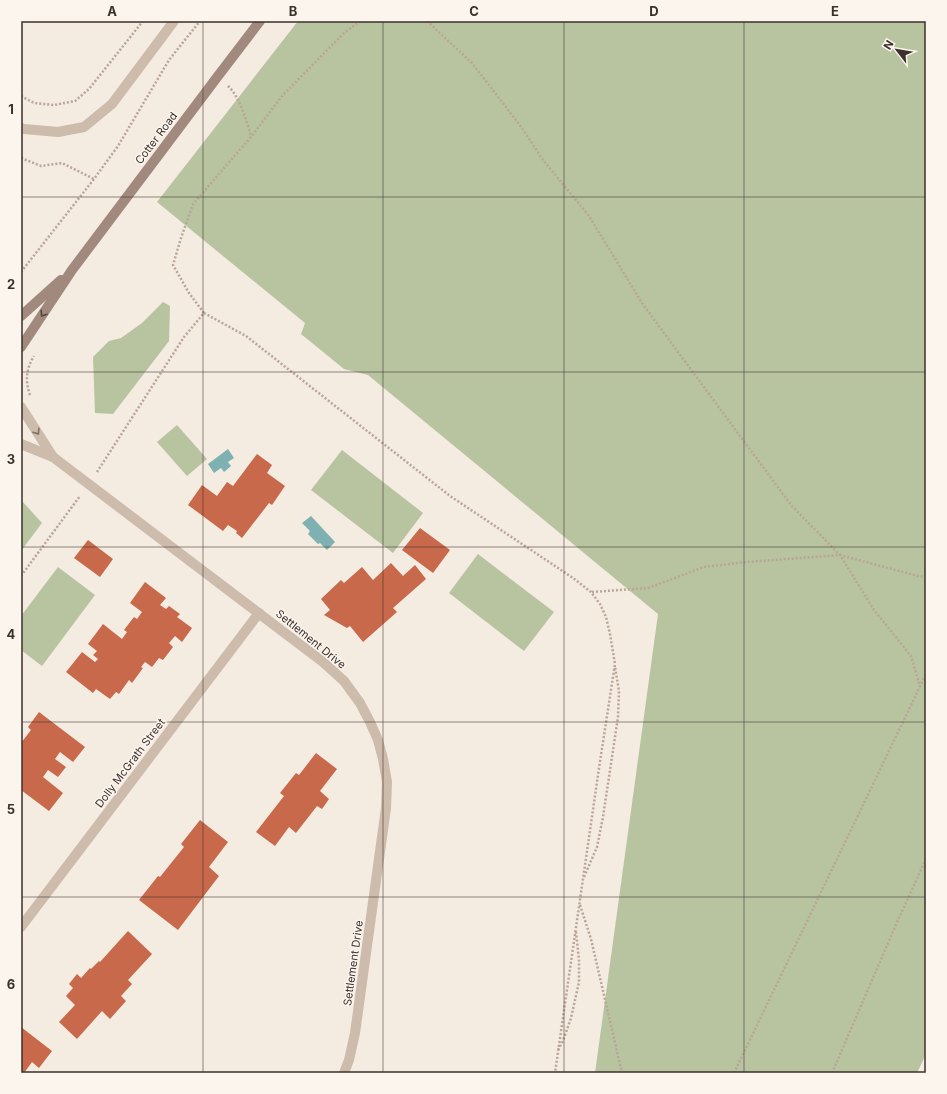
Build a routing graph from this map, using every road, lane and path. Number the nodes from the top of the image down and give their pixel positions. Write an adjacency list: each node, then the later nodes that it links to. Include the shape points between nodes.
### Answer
1 (143, 21): 8 (path, via 89,89 75,101 54,106 34,103)
2 (174, 21): 9 (street, via 112,104 84,127 58,132)
3 (200, 21): 12 (path, via 169,60 118,146)
4 (260, 21): 7 (main road, Cotter Road)
5 (360, 21): 10 (path, via 343,34 282,96)
6 (427, 21): 24 (path, via 472,63 493,90 543,160 589,216 642,304 779,489 791,505)
7 (218, 76): 10 (path, via 232,90 244,113); 13 (main road, Cotter Road)
8 (21, 96)
9 (22, 131)
10 (251, 137): 15 (path, via 194,204 173,265)
11 (21, 158): 12 (path, via 41,166 62,163)
12 (94, 179): 14 (path)
13 (72, 270): 16 (main road, Cotter Road); 17 (main road, Cotter Road, one-way to 17)
14 (21, 272)
15 (204, 313): 23 (path, via 184,337); 27 (path, via 246,336 450,496)
16 (21, 316)
17 (21, 347)
18 (36, 353): 20 (path, via 27,374 27,386 35,409)
19 (21, 407): 20 (street, Settlement Drive)
20 (28, 418): 22 (street, Settlement Drive, one-way to 22)
21 (21, 444): 22 (street, Settlement Drive)
22 (53, 457): 23 (street, Settlement Drive)
23 (89, 484): 25 (path); 28 (street, Settlement Drive)
24 (840, 555): 26 (path); 27 (path, via 704,567 648,588); 31 (path, via 874,610 911,656)
25 (21, 576)
26 (926, 577)
27 (591, 592): 29 (path, via 606,617)
28 (259, 613): 35 (street, Dolly McGrath Street); 39 (street, Settlement Drive, via 344,681 370,722 383,759 387,782 384,829 355,1032)
29 (615, 664): 33 (path); 33 (path, via 619,703 603,817 597,847)
30 (926, 674): 31 (path)
31 (920, 686): 41 (path)
32 (926, 859): 42 (path)
33 (582, 882): 34 (path)
34 (579, 902): 36 (path); 40 (path, via 591,939)
35 (21, 927)
36 (576, 928): 37 (path); 37 (path, via 579,982 571,1018)
37 (558, 1051): 38 (path)
38 (555, 1072)
39 (344, 1073)
40 (622, 1073)
41 (734, 1073)
42 (832, 1073)

